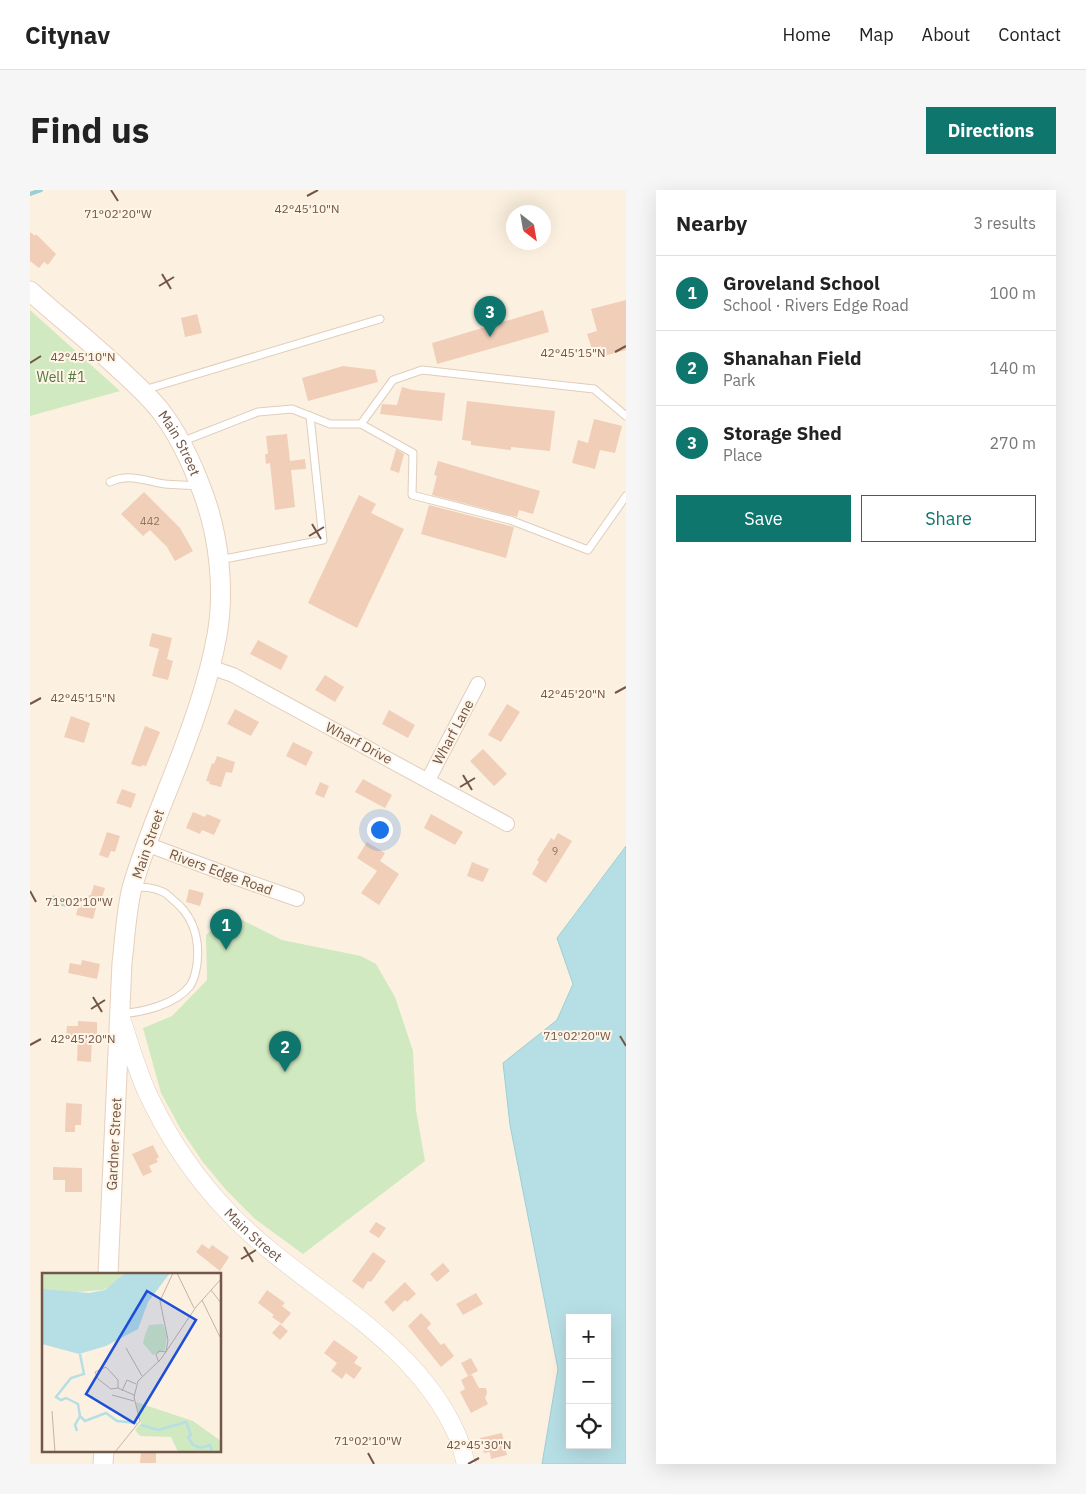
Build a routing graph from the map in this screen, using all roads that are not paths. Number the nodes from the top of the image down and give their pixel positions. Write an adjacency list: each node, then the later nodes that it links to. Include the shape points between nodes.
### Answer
1 (30, 291): 3 (main road, Main Street)
2 (380, 319): 3 (lane)
3 (142, 390): 7 (main road, Main Street)
4 (310, 416): 6 (lane, via 330,424); 7 (lane, via 292,409 258,412); 11 (lane, via 323,540)
5 (626, 416): 6 (lane, via 594,389 422,370 393,380)
6 (361, 424): 10 (lane, via 413,454 412,494 510,520 588,550)
7 (181, 443): 9 (main road, Main Street)
8 (110, 482): 9 (lane, via 132,476 166,484)
9 (201, 487): 11 (main road, Main Street)
10 (626, 496)
11 (219, 560): 12 (main road, Main Street, via 217,634)
12 (210, 667): 14 (street, Wharf Drive, via 233,675); 16 (main road, Main Street, via 193,722)
13 (478, 684): 14 (street, Wharf Lane)
14 (428, 780): 15 (street, Wharf Drive)
15 (507, 824)
16 (146, 844): 17 (main road, Main Street); 18 (street, Rivers Edge Road)
17 (133, 887): 19 (main road, Main Street, via 122,963); 19 (lane, via 164,892 179,904 191,920 198,952 196,971 190,985 175,999 141,1012)
18 (297, 899)
19 (120, 1014): 20 (main road, Gardner Street); 21 (street, Main Street, via 146,1090 170,1135 203,1185 253,1236 390,1345 414,1370 446,1414 458,1436)
20 (108, 1273)
21 (466, 1464)

